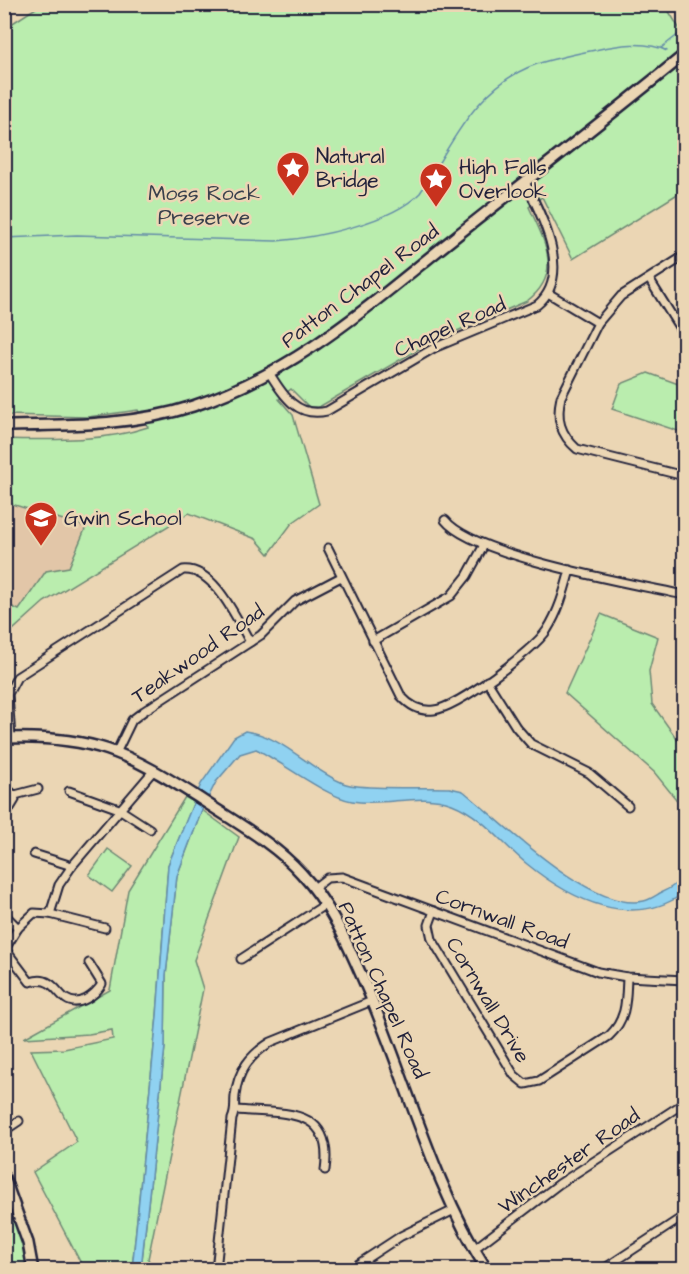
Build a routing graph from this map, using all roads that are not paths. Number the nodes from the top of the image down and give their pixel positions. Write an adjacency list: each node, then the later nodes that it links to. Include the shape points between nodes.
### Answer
1 (684, 56): 2 (street, Patton Chapel Road)
2 (525, 182): 5 (street, via 551,240 553,267); 8 (street, Patton Chapel Road, via 339,328)
3 (684, 256): 4 (street)
4 (649, 279): 6 (street, via 621,296); 7 (street)
5 (548, 293): 6 (street); 8 (street, Chapel Road, via 530,309 434,348 327,411 300,410 280,391)
6 (598, 323): 10 (street, via 561,397 560,427 567,440 587,454)
7 (684, 335)
8 (270, 374): 9 (street, Patton Chapel Road, via 190,406 135,419)
9 (4, 426)
10 (684, 476)
11 (445, 520): 12 (street, via 458,534)
12 (483, 545): 14 (street); 17 (street, via 451,596)
13 (328, 548): 15 (street)
14 (570, 570): 16 (street); 19 (street, via 560,609 545,632 528,651)
15 (341, 578): 17 (street); 18 (street, Teakwood Road, via 295,601 269,629)
16 (684, 594)
17 (373, 641): 19 (street, via 401,696 414,707 442,708)
18 (250, 642): 20 (street, via 206,575 191,569 175,573 17,677 8,694); 21 (street, Teakwood Road, via 132,720)
19 (487, 681): 27 (street, via 531,744 589,773)
20 (8, 738): 21 (street, Patton Chapel Road, via 67,739)
21 (117, 751): 22 (street, Patton Chapel Road)
22 (154, 770): 28 (street); 33 (street, Patton Chapel Road, via 282,854)
23 (4, 789): 26 (street)
24 (38, 789): 26 (street)
25 (69, 791): 28 (street)
26 (15, 795): 29 (street)
27 (628, 807)
28 (119, 809): 30 (street); 32 (street)
29 (4, 818)
30 (150, 829)
31 (34, 854): 32 (street)
32 (72, 866): 37 (street, via 59,885)
33 (314, 888): 34 (street, Patton Chapel Road); 35 (street, Cornwall Road, via 327,878 342,877)
34 (326, 904): 40 (street); 44 (street, Patton Chapel Road)
35 (434, 911): 42 (street, Cornwall Road, via 598,972); 42 (street, Cornwall Drive, via 429,925 432,939 514,1075 525,1084 539,1081 618,1027 625,1011)
36 (4, 914): 38 (street)
37 (50, 914): 38 (street, via 34,913); 39 (street)
38 (18, 928): 41 (street, via 5,949 30,982 48,982 67,1000 84,1001 102,984)
39 (105, 928)
40 (241, 959)
41 (89, 963)
42 (627, 977): 43 (street, Cornwall Road)
43 (684, 980)
44 (372, 1001): 46 (street, via 256,1052 237,1080); 51 (street, Patton Chapel Road)
45 (684, 1102): 53 (street, Winchester Road, via 559,1184)
46 (236, 1110): 49 (street, via 308,1118 324,1134 328,1150); 55 (street)
47 (19, 1121): 48 (street)
48 (4, 1131)
49 (325, 1170)
50 (4, 1177): 54 (street, via 28,1243)
51 (454, 1210): 53 (street, Patton Chapel Road); 56 (street, via 401,1236)
52 (684, 1216): 58 (street)
53 (474, 1250): 57 (street, Patton Chapel Road)
54 (33, 1269)
55 (216, 1269)
56 (349, 1269)
57 (487, 1269)
58 (603, 1269)

